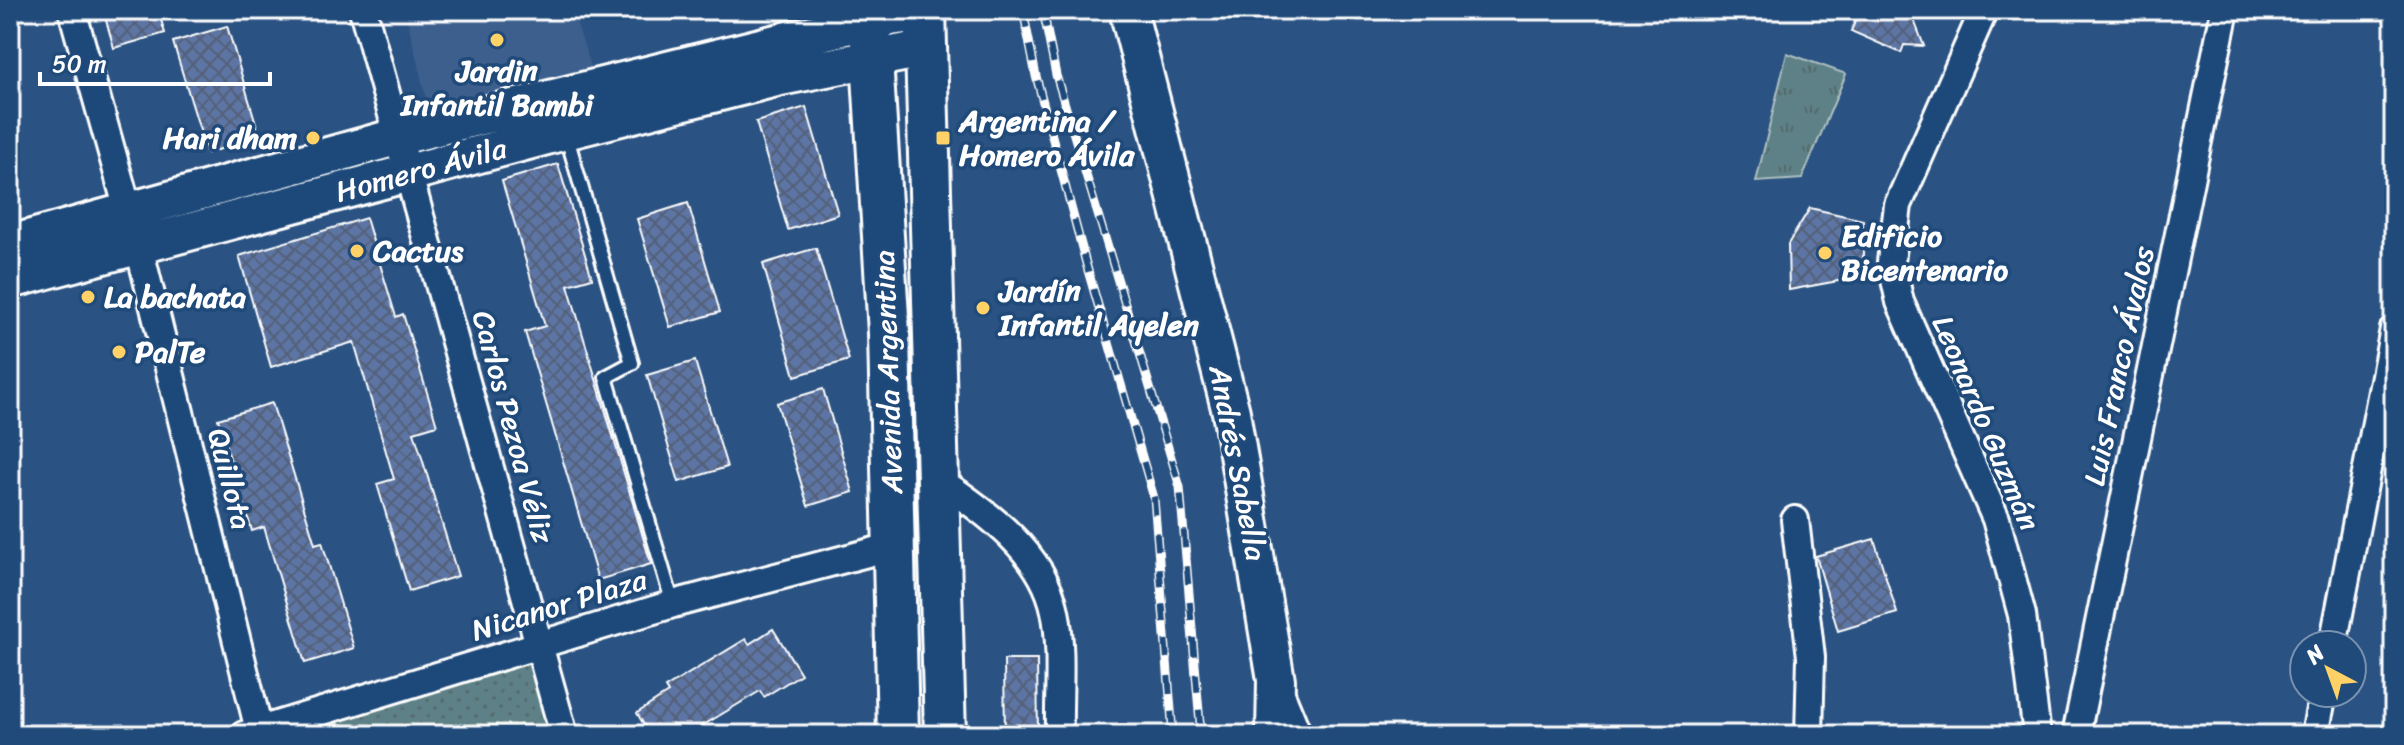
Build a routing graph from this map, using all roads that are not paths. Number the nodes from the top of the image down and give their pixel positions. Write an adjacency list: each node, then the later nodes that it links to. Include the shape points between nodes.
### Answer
1 (72, 10): 11 (street, Quillota)
2 (363, 10): 9 (street, Carlos Pezoa Véliz)
3 (1128, 10): 21 (main road, Andrés Sabella, via 1231,412)
4 (1984, 10): 31 (street, Leonardo Guzmán, via 1898,205 1891,262 1900,302 1996,519 2022,615)
5 (2225, 10): 32 (street, Luis Franco Ávalos)
6 (926, 23): 7 (main road, Homero Ávila); 15 (main road, Avenida Argentina)
7 (870, 29): 8 (main road, Homero Ávila); 9 (main road, Homero Ávila); 17 (main road, Avenida Argentina, via 889,333)
8 (565, 131): 10 (main road, Homero Ávila); 18 (lane, via 632,363 606,377)
9 (400, 136): 10 (street, Carlos Pezoa Véliz); 11 (main road, Homero Ávila)
10 (411, 173): 11 (main road, Homero Ávila); 20 (street, Carlos Pezoa Véliz)
11 (133, 227): 12 (main road, Homero Ávila); 13 (main road, Homero Ávila); 23 (street, Quillota)
12 (10, 244)
13 (10, 280)
14 (2394, 329): 19 (street)
15 (939, 480): 26 (main road, Avenida Argentina); 27 (street, via 1034,561 1046,585 1055,613)
16 (1795, 520): 30 (street, via 1811,657)
17 (894, 546): 18 (street, Nicanor Plaza); 25 (main road, Avenida Argentina)
18 (673, 604): 20 (street, Nicanor Plaza)
19 (2336, 629)
20 (539, 644): 23 (street, Nicanor Plaza); 24 (street, Carlos Pezoa Véliz)
21 (1276, 680): 28 (main road, Andrés Sabella); 29 (street)
22 (2320, 709): 33 (street)
23 (252, 733)
24 (564, 735)
25 (898, 735)
26 (945, 735)
27 (1059, 735)
28 (1275, 735)
29 (1298, 735)
30 (1809, 735)
31 (2037, 735)
32 (2076, 735)
33 (2315, 735)

